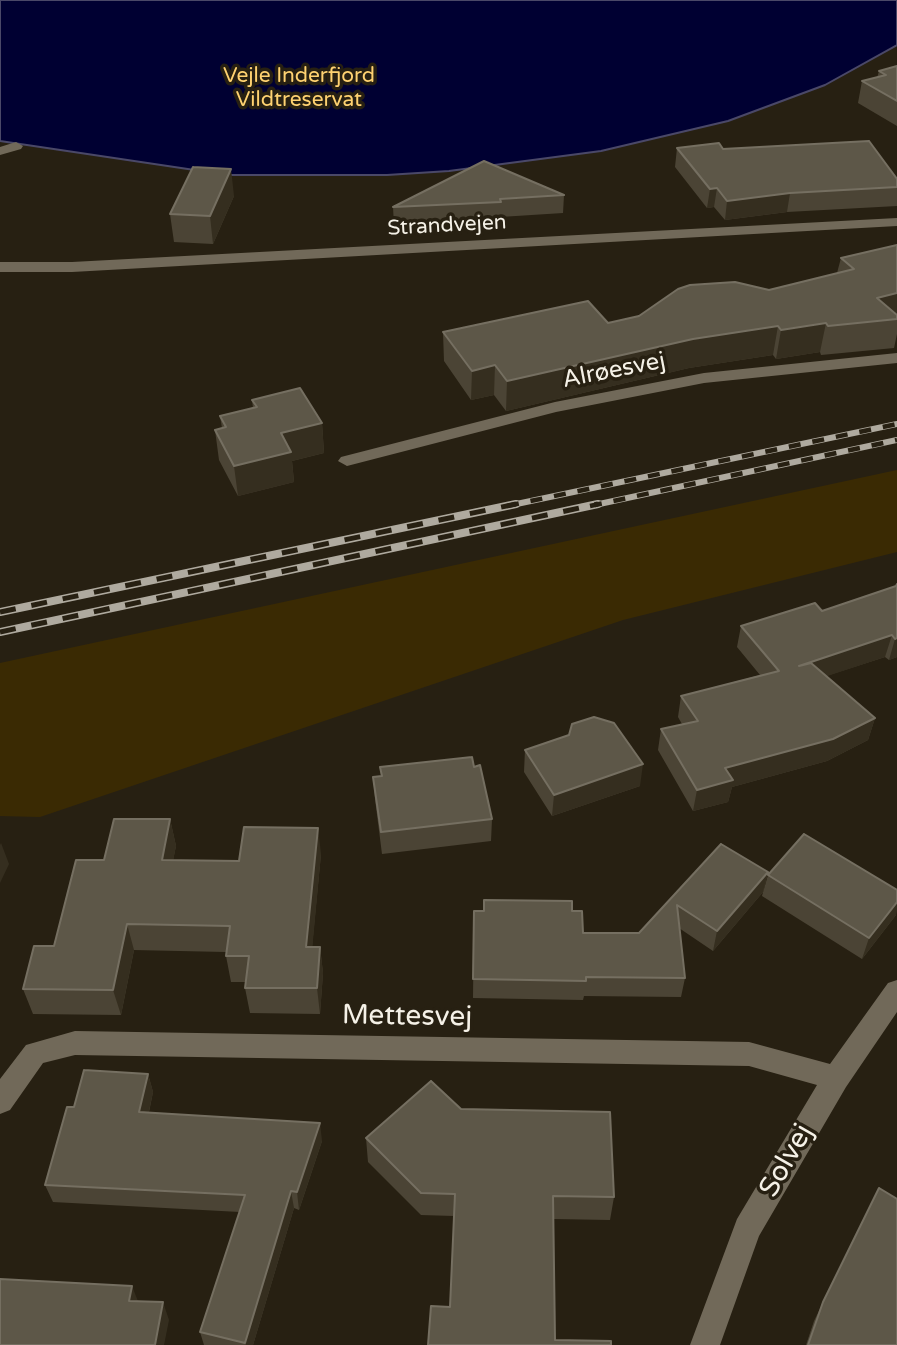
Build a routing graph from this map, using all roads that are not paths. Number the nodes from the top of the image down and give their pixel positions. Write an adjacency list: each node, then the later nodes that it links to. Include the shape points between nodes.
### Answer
1 (16, 146): 2 (street)
2 (0, 151)
3 (897, 222): 4 (street, Strandvejen, via 72,267)
4 (0, 267)
5 (897, 358): 6 (street, Alrøesvej, via 704,378 555,407)
6 (347, 461)
7 (897, 991): 8 (street, Solvej)
8 (835, 1078): 9 (street, Mettesvej, via 749,1054 75,1043 35,1052); 10 (street, Solvej, via 747,1228)
9 (0, 1101)
10 (705, 1345)

